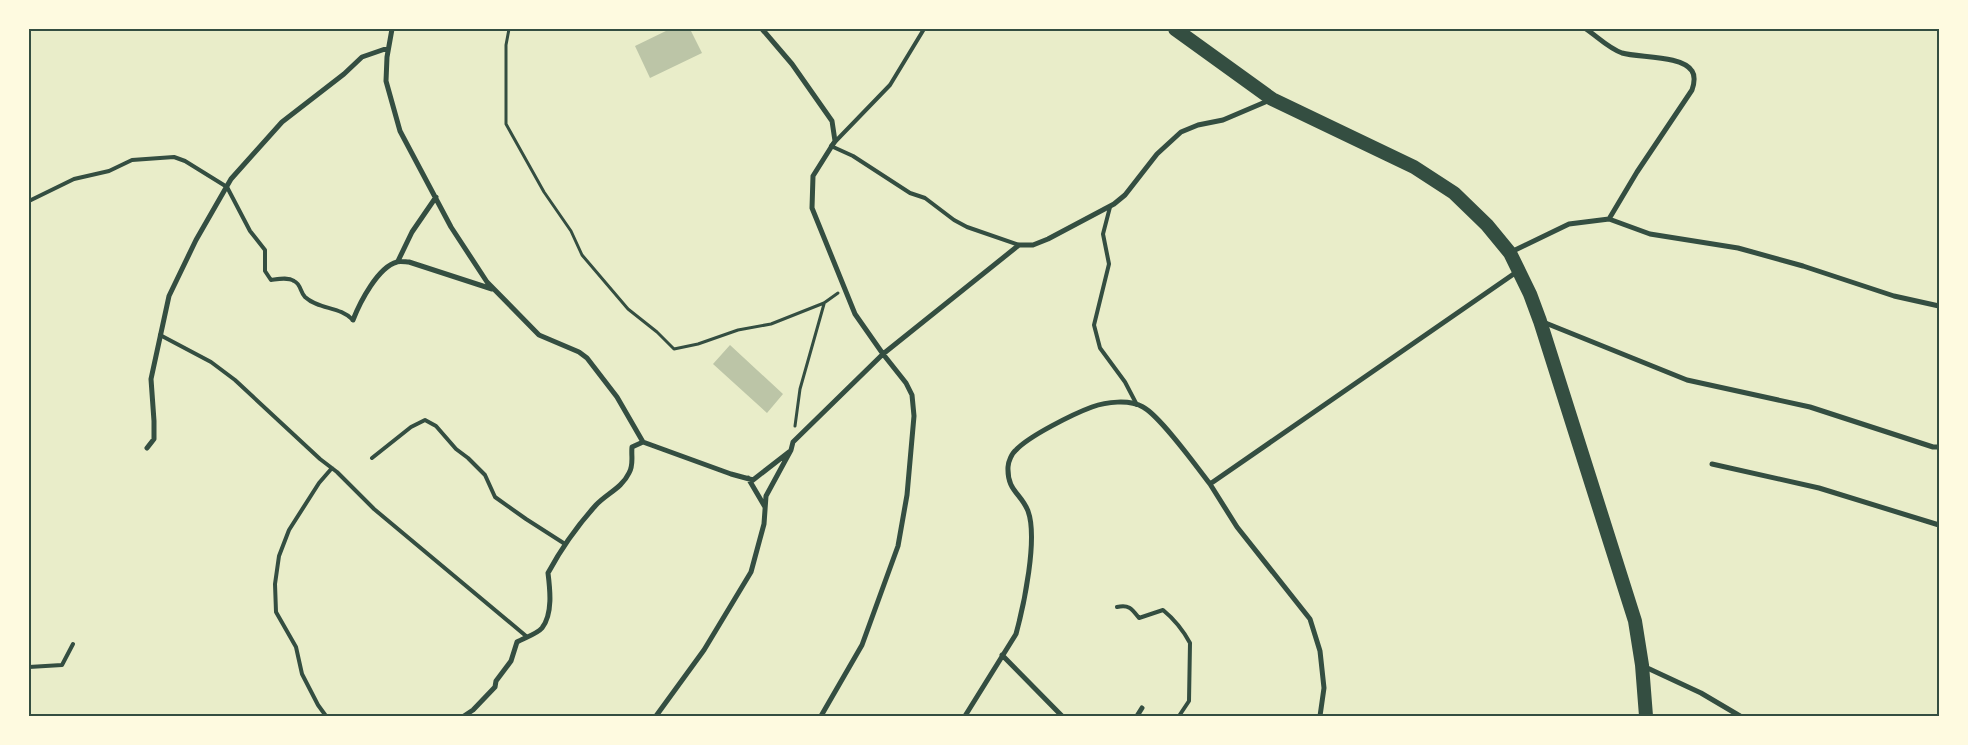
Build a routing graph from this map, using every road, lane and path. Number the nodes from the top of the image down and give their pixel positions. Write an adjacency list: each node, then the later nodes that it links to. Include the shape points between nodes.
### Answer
1 (392, 29): 7 (street)
2 (509, 29): 21 (path, via 506,124 544,192 572,230 582,255 628,309 674,349 771,324)
3 (762, 29): 9 (street, via 792,64 832,122 835,141)
4 (924, 29): 9 (lane, via 890,85)
5 (1175, 29): 8 (highway)
6 (1586, 29): 14 (street, via 1621,52 1683,63 1692,71 1694,79 1692,90)
7 (388, 48): 10 (street, via 362,57 282,122); 11 (street, via 386,81 400,132)
8 (1272, 99): 13 (street, via 1223,120 1181,132 1157,154 1125,195); 16 (highway, via 1414,166 1454,193)
9 (831, 146): 15 (lane, via 924,198 967,227); 19 (street, via 813,176 812,208)
10 (227, 187): 12 (lane, via 185,161 174,157 153,157 74,178); 23 (lane, via 250,231 265,250 265,271 271,280 294,280 300,285 303,296 321,307 347,313); 25 (street, via 169,296)
11 (436, 197): 17 (street, via 412,232); 20 (street, via 451,227)
12 (29, 201)
13 (1110, 207): 15 (street, via 1048,239); 27 (lane, via 1103,234 1109,264 1094,325 1100,348)
14 (1610, 219): 16 (street, via 1569,224); 22 (street, via 1650,234 1738,248 1894,296)
15 (1019, 246): 26 (street)
16 (1510, 253): 18 (highway)
17 (398, 261): 20 (street); 23 (street, via 382,271 357,308)
18 (1518, 270): 24 (highway); 37 (street)
19 (844, 287): 21 (path); 26 (street, via 856,314)
20 (495, 290): 28 (street, via 540,335 587,358)
21 (824, 303): 29 (path, via 800,389)
22 (1939, 306)
23 (353, 320)
24 (1540, 321): 30 (street, via 1687,380 1810,408); 45 (highway, via 1635,621)
25 (160, 335): 31 (street, via 150,378 154,439); 35 (lane, via 224,371)
26 (883, 354): 29 (street); 51 (street, via 912,394 914,416 903,520 898,546 862,645)
27 (1137, 405): 37 (street, via 1158,420); 44 (street, via 1121,402 1092,407 1014,451 1008,465 1009,478 1027,509 1033,543 1020,621 1016,634)
28 (643, 442): 36 (street); 40 (street, via 632,447 632,466 625,481 598,503)
29 (793, 442): 32 (street)
30 (1939, 447)
31 (147, 448)
32 (791, 450): 36 (street, via 753,480); 38 (street, via 766,496)
33 (372, 458): 40 (lane, via 425,420 436,426 485,475 495,497)
34 (1712, 464): 39 (street, via 1819,488)
35 (332, 468): 42 (lane, via 374,509); 48 (lane, via 289,530 279,556 275,584 276,612 296,648 302,674)
36 (748, 478): 38 (street)
37 (1210, 484): 56 (street, via 1237,527 1310,619 1320,651 1324,688)
38 (765, 507): 50 (street, via 764,524 751,572 704,650)
39 (1939, 525)
40 (565, 544): 42 (street, via 548,573 548,617 541,630)
41 (1117, 607): 55 (lane, via 1131,607 1139,618 1163,610 1173,618 1190,643 1189,702)
42 (526, 636): 49 (street, via 517,642 511,661 496,680 495,687)
43 (73, 644): 46 (lane, via 62,665)
44 (1002, 655): 52 (street); 53 (street)
45 (1642, 665): 57 (highway); 58 (street)
46 (29, 667)
47 (1142, 708): 54 (street)
48 (326, 716)
49 (464, 716)
50 (656, 716)
51 (821, 716)
52 (965, 716)
53 (1062, 716)
54 (1136, 716)
55 (1179, 716)
56 (1320, 716)
57 (1646, 716)
58 (1740, 716)

